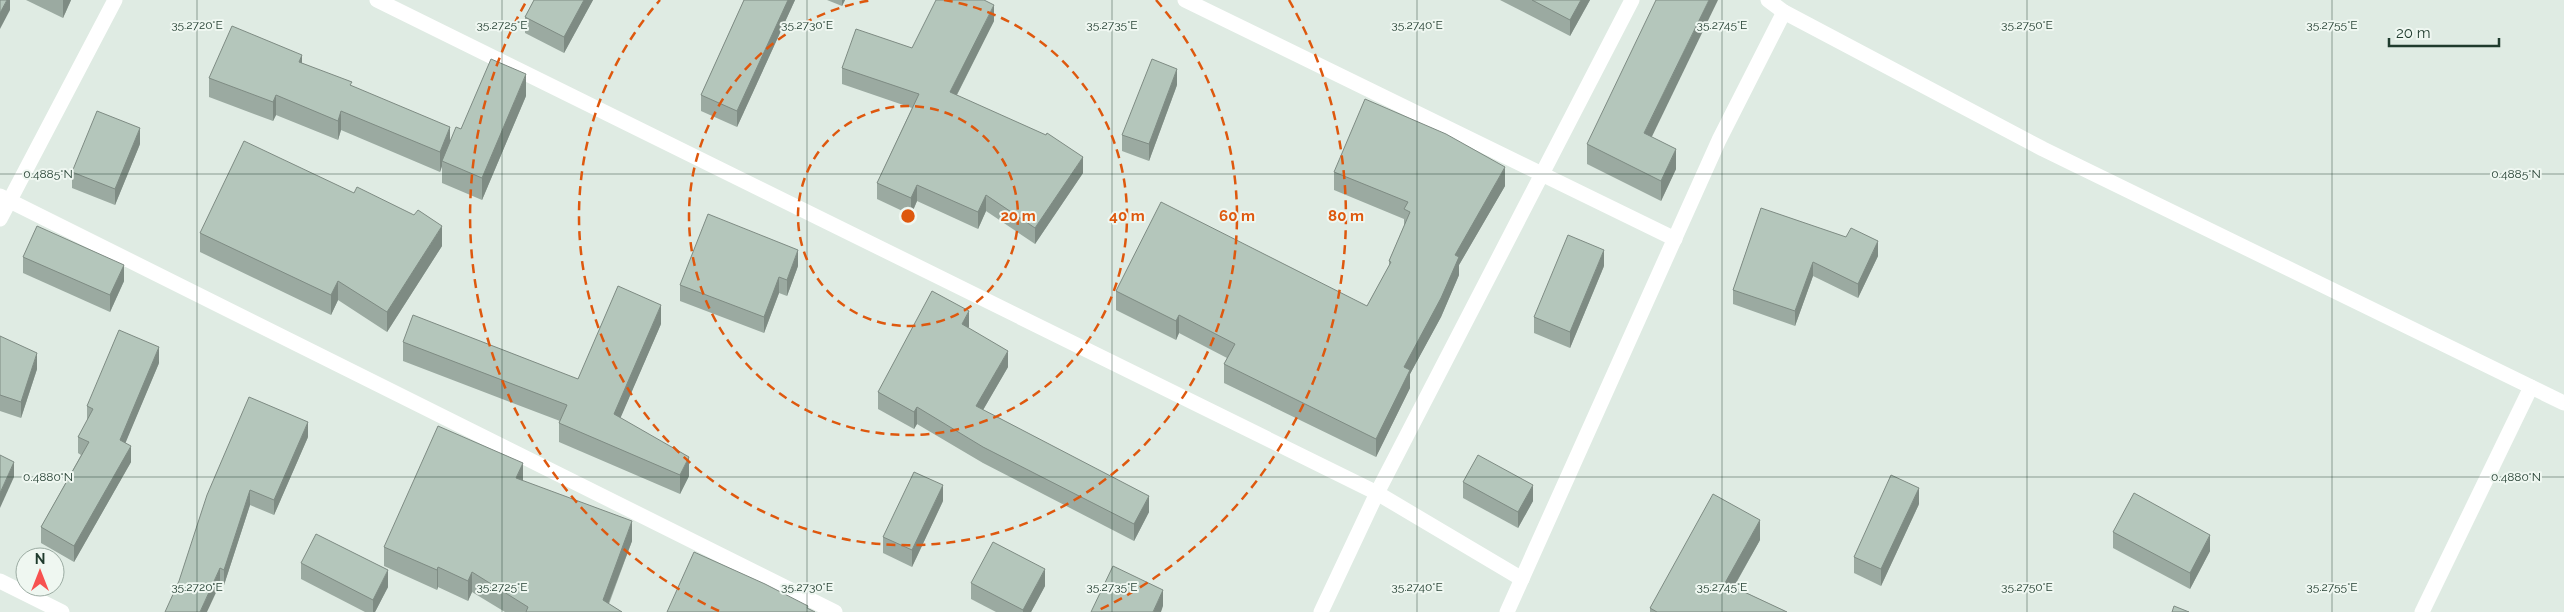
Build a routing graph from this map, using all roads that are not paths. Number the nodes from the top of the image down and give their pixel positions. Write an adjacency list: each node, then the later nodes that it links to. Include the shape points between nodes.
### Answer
1 (115, 0): 8 (street)
2 (377, 0): 13 (street)
3 (1185, 0): 7 (street)
4 (1632, 0): 7 (street)
5 (1768, 0): 6 (street)
6 (1784, 12): 10 (street, via 1719,140); 11 (street, via 2043,149)
7 (1540, 174): 10 (street); 13 (street)
8 (4, 198): 9 (street); 17 (street)
9 (0, 219)
10 (1675, 239): 14 (street)
11 (2531, 387): 12 (street); 20 (street)
12 (2564, 403)
13 (1378, 493): 14 (street); 18 (street)
14 (1522, 579): 19 (street)
15 (0, 581): 16 (street)
16 (62, 612)
17 (835, 612)
18 (1321, 612)
19 (1507, 612)
20 (2422, 612)

